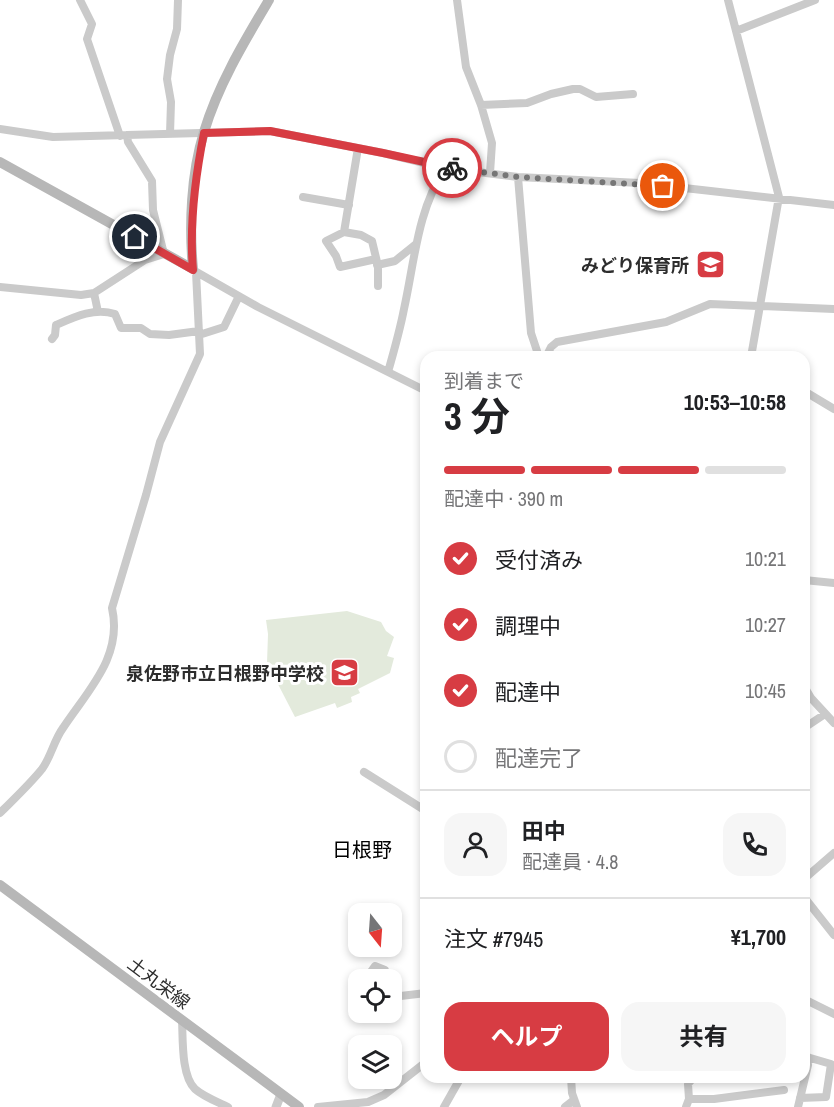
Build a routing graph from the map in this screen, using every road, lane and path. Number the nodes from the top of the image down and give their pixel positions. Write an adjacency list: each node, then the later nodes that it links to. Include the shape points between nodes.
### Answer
1 (80, 0): 13 (street, via 92,24 87,39 96,70)
2 (178, 0): 12 (street, via 177,29 167,79)
3 (268, 0): 11 (main road, via 226,78)
4 (457, 0): 9 (street, via 466,67)
5 (728, 0): 7 (street)
6 (815, 0): 7 (street)
7 (736, 31): 20 (street)
8 (633, 94): 9 (street, via 596,98 573,89 528,103)
9 (481, 105): 17 (street, via 492,143)
10 (0, 129): 13 (street, via 52,137)
11 (204, 133): 12 (street); 14 (street, via 270,131); 27 (main road, via 191,223)
12 (170, 134): 13 (street)
13 (124, 136): 25 (street, via 152,181 153,210)
14 (358, 148): 16 (street); 21 (street)
15 (0, 162): 25 (main road)
16 (445, 168): 17 (street); 24 (street, via 430,194)
17 (490, 173): 18 (street)
18 (518, 177): 20 (street, via 640,183); 37 (street, via 531,333)
19 (303, 197): 21 (street)
20 (778, 197): 22 (street); 32 (street)
21 (348, 205): 23 (street)
22 (834, 205)
23 (344, 231): 26 (street, via 372,242); 26 (street, via 326,241 340,267)
24 (416, 243): 26 (street, via 395,261); 40 (street)
25 (164, 254): 27 (main road); 30 (street, via 145,260)
26 (377, 262): 28 (street)
27 (195, 271): 31 (street); 35 (street)
28 (378, 286)
29 (0, 287): 30 (street)
30 (94, 293): 34 (street)
31 (239, 296): 35 (street, via 224,327); 40 (street)
32 (760, 307): 33 (street); 38 (street, via 710,304 666,322 557,342); 39 (street)
33 (834, 309)
34 (98, 312): 35 (street, via 115,314 121,328 141,328 150,334); 36 (street, via 56,325)
35 (199, 333): 52 (street, via 200,354 160,442 112,608 116,624 112,651 97,680 61,730 42,768)
36 (52, 339)
37 (537, 351)
38 (549, 351)
39 (752, 351)
40 (388, 372): 41 (street)
41 (420, 388)
42 (810, 395): 43 (street)
43 (834, 409)
44 (810, 581): 45 (street)
45 (834, 583)
46 (810, 696): 47 (street)
47 (825, 714): 48 (street); 49 (street)
48 (834, 723)
49 (810, 724)
50 (364, 772): 51 (street)
51 (420, 807)
52 (0, 813)
53 (834, 853): 54 (street)
54 (810, 874)
55 (0, 885): 62 (main road, 土丸栄線)
56 (810, 905): 57 (street)
57 (834, 935)
58 (420, 994): 59 (street)
59 (402, 996)
60 (810, 1002): 61 (street)
61 (834, 1014)
62 (182, 1020): 70 (main road, 土丸栄線); 75 (street, via 184,1060 192,1085)
63 (810, 1058): 72 (street, via 831,1064 826,1097)
64 (420, 1067): 78 (street, via 384,1095 368,1102)
65 (458, 1083): 79 (street)
66 (572, 1083): 74 (street)
67 (689, 1083): 73 (street)
68 (804, 1083): 72 (street)
69 (784, 1089): 71 (street)
70 (281, 1094): 76 (street); 77 (main road, 土丸栄線)
71 (735, 1096): 73 (street); 81 (street)
72 (800, 1098): 82 (street)
73 (688, 1103)
74 (575, 1104): 80 (street)
75 (228, 1107)
76 (276, 1107)
77 (299, 1107)
78 (318, 1107)
79 (444, 1107)
80 (565, 1107)
81 (735, 1107)
82 (798, 1107)

